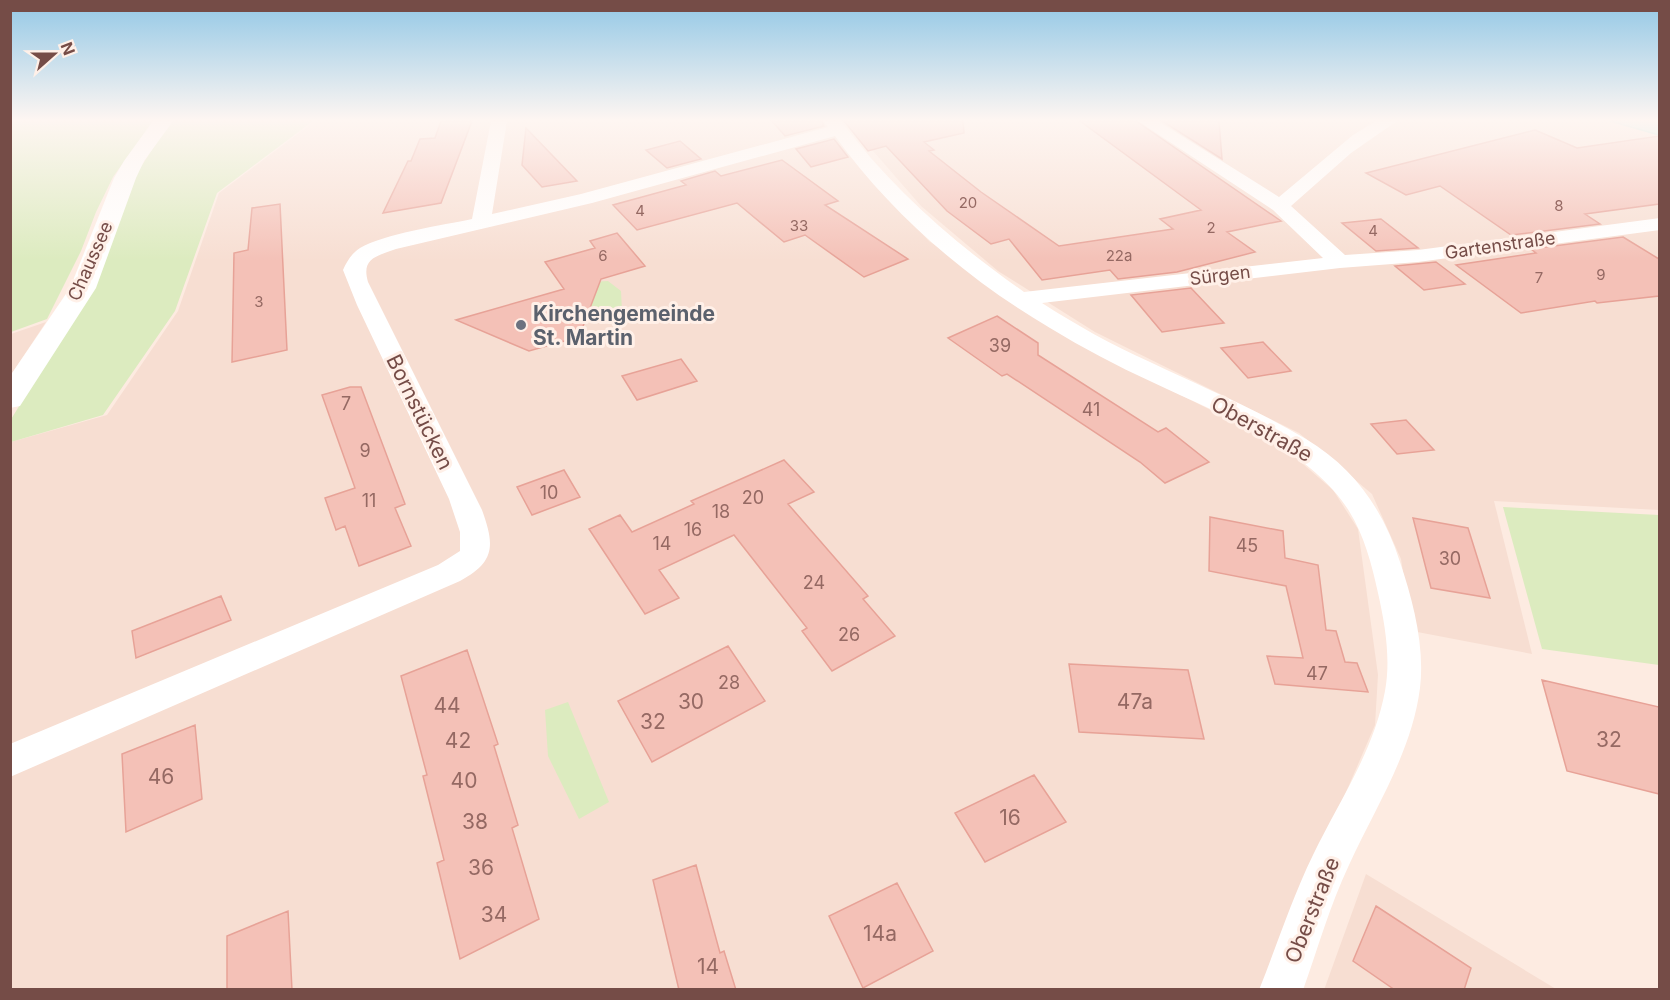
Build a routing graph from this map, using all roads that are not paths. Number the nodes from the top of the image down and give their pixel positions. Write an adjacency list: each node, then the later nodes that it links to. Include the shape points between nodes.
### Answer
1 (132, 168): 12 (street, Chaussee, via 82,288)
2 (491, 168): 8 (street)
3 (691, 168): 8 (street, Bornstücken, via 585,199)
4 (870, 168): 11 (street, Oberstraße, via 914,214)
5 (1220, 168): 7 (street)
6 (1323, 168): 7 (street)
7 (1280, 206): 10 (street)
8 (481, 222): 13 (street, Bornstücken, via 368,252 354,270 467,509 475,531 476,555 449,573)
9 (1659, 224): 10 (street, Gartenstraße, via 1418,256)
10 (1340, 262): 11 (street, Sürgen)
11 (1019, 299): 14 (street, Oberstraße, via 1091,343 1297,444 1322,462 1358,501 1382,550 1395,598 1403,656 1399,708 1389,739 1325,874)
12 (10, 399)
13 (10, 761)
14 (1281, 990)

